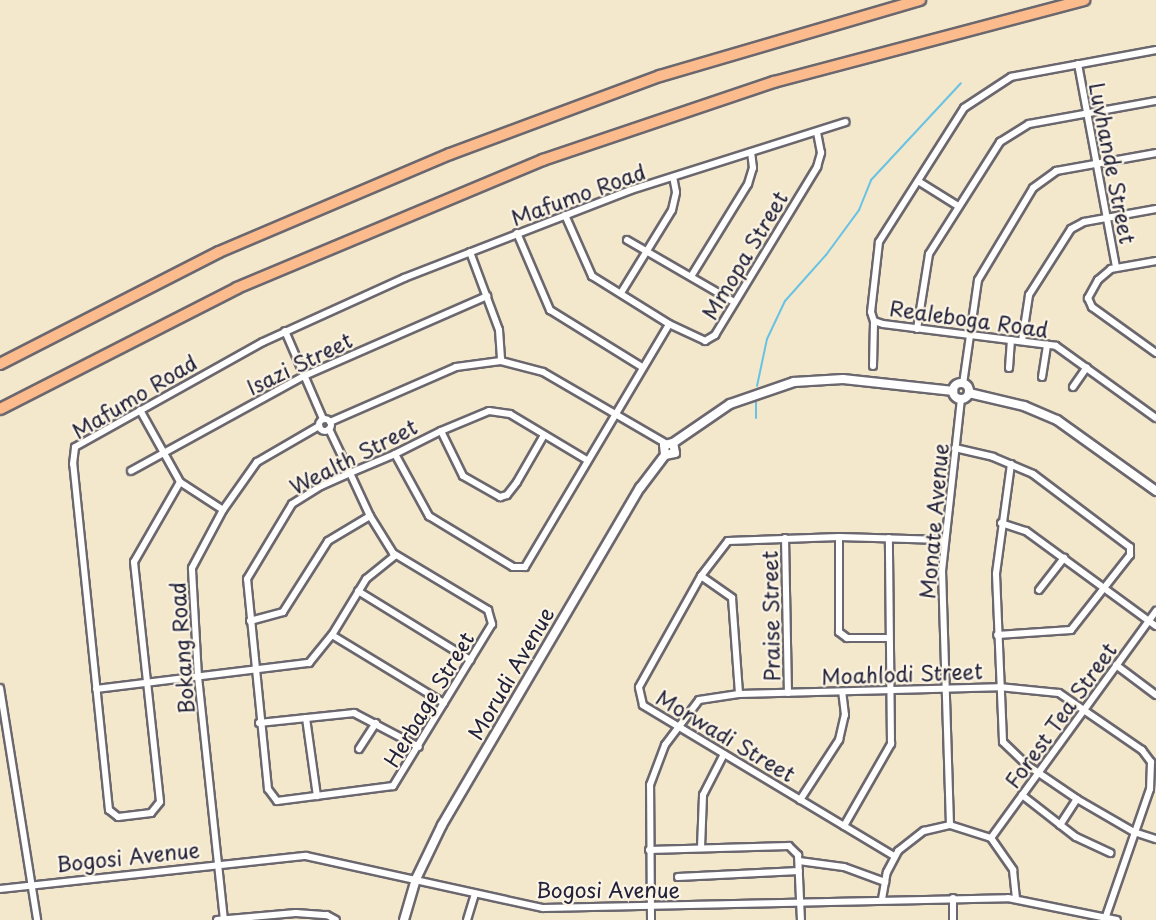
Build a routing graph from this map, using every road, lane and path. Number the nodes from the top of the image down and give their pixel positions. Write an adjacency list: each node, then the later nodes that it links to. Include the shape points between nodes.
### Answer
1 (920, 0): 38 (highway, via 681,69 450,154 219,252)
2 (1084, 0): 50 (highway, via 774,82 543,160 237,288)
3 (1156, 50): 4 (street, Realeboga Road)
4 (1078, 64): 6 (street, Luvhande Street); 13 (street, Realeboga Road, via 1011,77 967,105)
5 (1156, 100): 6 (street)
6 (1087, 113): 11 (street, Luvhande Street); 14 (street, via 1029,124 1008,135)
7 (846, 122): 8 (street, Mafumo Road)
8 (817, 132): 9 (street, Mafumo Road); 27 (street, Mmopa Street, via 817,167)
9 (751, 152): 12 (street, Mafumo Road); 24 (street, via 753,168 748,184)
10 (1156, 153): 11 (street)
11 (1098, 164): 17 (street, Luvhande Street); 32 (street, via 1056,171 1033,188 981,270)
12 (673, 177): 16 (street, Mafumo Road); 20 (street, via 675,203)
13 (918, 181): 14 (street); 28 (street, Realeboga Road, via 878,245 871,312)
14 (958, 206): 30 (street, via 926,260)
15 (1156, 209): 17 (street)
16 (565, 215): 18 (street, Mafumo Road); 25 (street, Mmopa Street, via 590,274)
17 (1109, 218): 23 (street, Luvhande Street); 34 (street, via 1084,222 1068,233 1029,295)
18 (517, 233): 21 (street, Mafumo Road); 40 (street, via 550,310)
19 (627, 240): 20 (street)
20 (645, 251): 24 (street); 25 (street)
21 (470, 252): 26 (street); 31 (street, Mafumo Road)
22 (1156, 261): 23 (street)
23 (1116, 267): 36 (street, via 1098,280 1089,295 1090,303)
24 (692, 275): 27 (street)
25 (621, 293): 29 (street, Mmopa Street)
26 (487, 296): 37 (street, via 500,333); 43 (street, Isazi Street)
27 (734, 302): 29 (street, Mmopa Street, via 715,335 705,341)
28 (874, 321): 30 (street, Realeboga Road); 39 (street)
29 (669, 324): 40 (street)
30 (917, 329): 32 (street, Realeboga Road)
31 (285, 331): 43 (street); 51 (street, Mafumo Road)
32 (969, 335): 33 (street, Realeboga Road); 45 (street)
33 (1011, 339): 34 (street, Realeboga Road); 42 (street)
34 (1022, 341): 35 (street, Realeboga Road)
35 (1047, 344): 41 (street, Realeboga Road, via 1063,349); 44 (street)
36 (1155, 350)
37 (501, 361): 52 (street, via 543,372); 56 (street, via 445,371)
38 (0, 364)
39 (873, 366)
40 (642, 367): 52 (street)
41 (1087, 367): 46 (street); 53 (street, Realeboga Road)
42 (1009, 368)
43 (304, 376): 54 (street); 61 (street, Isazi Street)
44 (1042, 377)
45 (963, 384): 47 (street); 48 (street)
46 (1073, 387)
47 (953, 391): 49 (street); 59 (street, Morudi Avenue, via 843,379 794,382 730,404)
48 (969, 393): 49 (street); 68 (street, via 1024,406 1057,420)
49 (961, 399): 60 (street, Monate Avenue)
50 (0, 409)
51 (140, 410): 61 (street); 96 (street, Mafumo Road, via 78,444 73,453)
52 (615, 412): 59 (street); 63 (street)
53 (1156, 418)
54 (323, 419): 55 (street); 56 (street)
55 (319, 426): 56 (street, via 322,430); 69 (street, Bokang Road, via 257,462)
56 (329, 426): 66 (street)
57 (441, 431): 58 (street, Wealth Street, via 494,411 510,414); 58 (street, via 467,480 500,497 517,483); 62 (street, Wealth Street)
58 (544, 435): 63 (street, Wealth Street)
59 (669, 443): 132 (street, Morudi Avenue, via 675,453 665,454 640,488 466,784)
60 (956, 448): 64 (street); 75 (street, Monate Avenue)
61 (163, 453): 65 (street, Isazi Street); 67 (street)
62 (395, 454): 63 (street, via 427,514 513,567 522,568 529,563); 66 (street, Wealth Street)
63 (587, 460)
64 (1011, 464): 71 (street); 79 (street, via 1050,485 1127,542 1130,555)
65 (131, 471)
66 (350, 473): 70 (street); 84 (street, Wealth Street, via 297,499 288,508 248,575)
67 (180, 482): 69 (street); 93 (street, Mafumo Road, via 134,562)
68 (1156, 490)
69 (223, 510): 92 (street, Bokang Road, via 192,568)
70 (370, 516): 76 (street); 84 (street, via 328,541 283,612)
71 (1001, 523): 77 (street, via 1026,531); 87 (street, via 996,565)
72 (839, 537): 73 (street, Morwadi Street); 74 (street, Morwadi Street); 88 (street, via 839,632 847,638)
73 (785, 538): 78 (street, Morwadi Street, via 728,541); 100 (street, Praise Street)
74 (889, 538): 75 (street, Morwadi Street); 88 (street)
75 (944, 540): 97 (street, Monate Avenue)
76 (396, 555): 81 (street); 89 (street, Herbage Street, via 488,610 492,624)
77 (1064, 558): 79 (street); 80 (street)
78 (701, 576): 101 (street, via 732,598); 108 (street, Morwadi Street, via 639,687 643,705)
79 (1105, 589): 83 (street); 87 (street, via 1077,626 1067,632)
80 (1039, 590)
81 (358, 591): 86 (street); 89 (street)
82 (1156, 611): 83 (street, Forest Tea Street)
83 (1149, 620): 85 (street); 90 (street, Forest Tea Street)
84 (250, 621): 91 (street, Wealth Street)
85 (1156, 626)
86 (332, 635): 91 (street, via 309,663); 103 (street)
87 (997, 635): 94 (street)
88 (889, 638): 98 (street)
89 (470, 660): 103 (street, Herbage Street)
90 (1116, 665): 102 (street); 104 (street, Forest Tea Street)
91 (254, 671): 92 (street); 106 (street, Wealth Street)
92 (198, 677): 93 (street); 129 (street, Bokang Road)
93 (146, 683): 96 (street); 96 (street, Mafumo Road, via 160,802 154,812 128,817 115,816 110,810)
94 (999, 687): 97 (street, Moahlodi Street); 104 (street, Moahlodi Street, via 1049,689); 112 (street, via 1003,742)
95 (0, 688): 134 (street)
96 (96, 689)
97 (945, 689): 98 (street, Moahlodi Street); 118 (street, Monate Avenue)
98 (891, 691): 99 (street, Moahlodi Street); 120 (street, via 889,749)
99 (842, 692): 100 (street, Moahlodi Street); 116 (street, via 844,715 839,740)
100 (789, 693): 101 (street, Moahlodi Street)
101 (739, 694): 108 (street, Moahlodi Street, via 699,699)
102 (1156, 695)
103 (444, 703): 109 (street, Herbage Street)
104 (1083, 706): 112 (street, Forest Tea Street); 121 (street, Moahlodi Street, via 1142,750 1151,762 1152,781)
105 (306, 718): 106 (street); 107 (street, via 354,713); 114 (street)
106 (259, 723): 117 (street, Wealth Street, via 268,792 274,800)
107 (376, 723): 109 (street); 110 (street)
108 (677, 727): 111 (street, Morwadi Street); 125 (street, Moahlodi Street, via 658,759 650,785)
109 (419, 747): 114 (street, Herbage Street, via 393,786)
110 (359, 749)
111 (724, 754): 116 (street, Morwadi Street); 124 (street, via 703,795)
112 (1038, 772): 113 (street, Forest Tea Street); 115 (street)
113 (1022, 795): 119 (street); 122 (street, Forest Tea Street)
114 (317, 796): 117 (street, Herbage Street)
115 (1077, 799): 119 (street); 121 (street)
116 (800, 800): 120 (street, Morwadi Street)
117 (282, 801)
118 (950, 825): 122 (street); 127 (street, via 914,837)
119 (1060, 825): 126 (street)
120 (844, 826): 127 (street, Morwadi Street)
121 (1134, 832): 123 (street); 144 (street, Moahlodi Street)
122 (991, 838): 138 (street, via 1013,870)
123 (1156, 838)
124 (701, 848): 125 (street); 128 (street, via 789,846 796,851)
125 (649, 850): 141 (street, Moahlodi Street)
126 (1111, 854)
127 (894, 856): 133 (street)
128 (799, 861): 130 (street); 133 (street, via 844,867)
129 (218, 864): 132 (street, Bogosi Avenue, via 306,856); 134 (street, Bogosi Avenue); 146 (street, Bokang Road)
130 (799, 871): 131 (street); 140 (street)
131 (678, 877)
132 (416, 879): 136 (street, Bogosi Avenue); 147 (street, Morudi Avenue)
133 (885, 882): 139 (street)
134 (33, 883): 135 (street, Bogosi Avenue); 145 (street)
135 (0, 889)
136 (475, 894): 141 (street, Bogosi Avenue, via 543,908); 148 (street)
137 (953, 898): 138 (street, Bogosi Avenue); 139 (street, Bogosi Avenue); 151 (street)
138 (1016, 898): 144 (street, Bogosi Avenue)
139 (882, 899): 140 (street, Bogosi Avenue)
140 (800, 902): 141 (street, Bogosi Avenue); 150 (street)
141 (651, 906): 149 (street, Moahlodi Street)
142 (277, 917): 143 (street); 146 (street)
143 (335, 919)
144 (1106, 919): 152 (street, Bogosi Avenue)
145 (37, 920)
146 (221, 920)
147 (404, 920)
148 (467, 920)
149 (651, 920)
150 (801, 920)
151 (953, 920)
152 (1117, 920)

